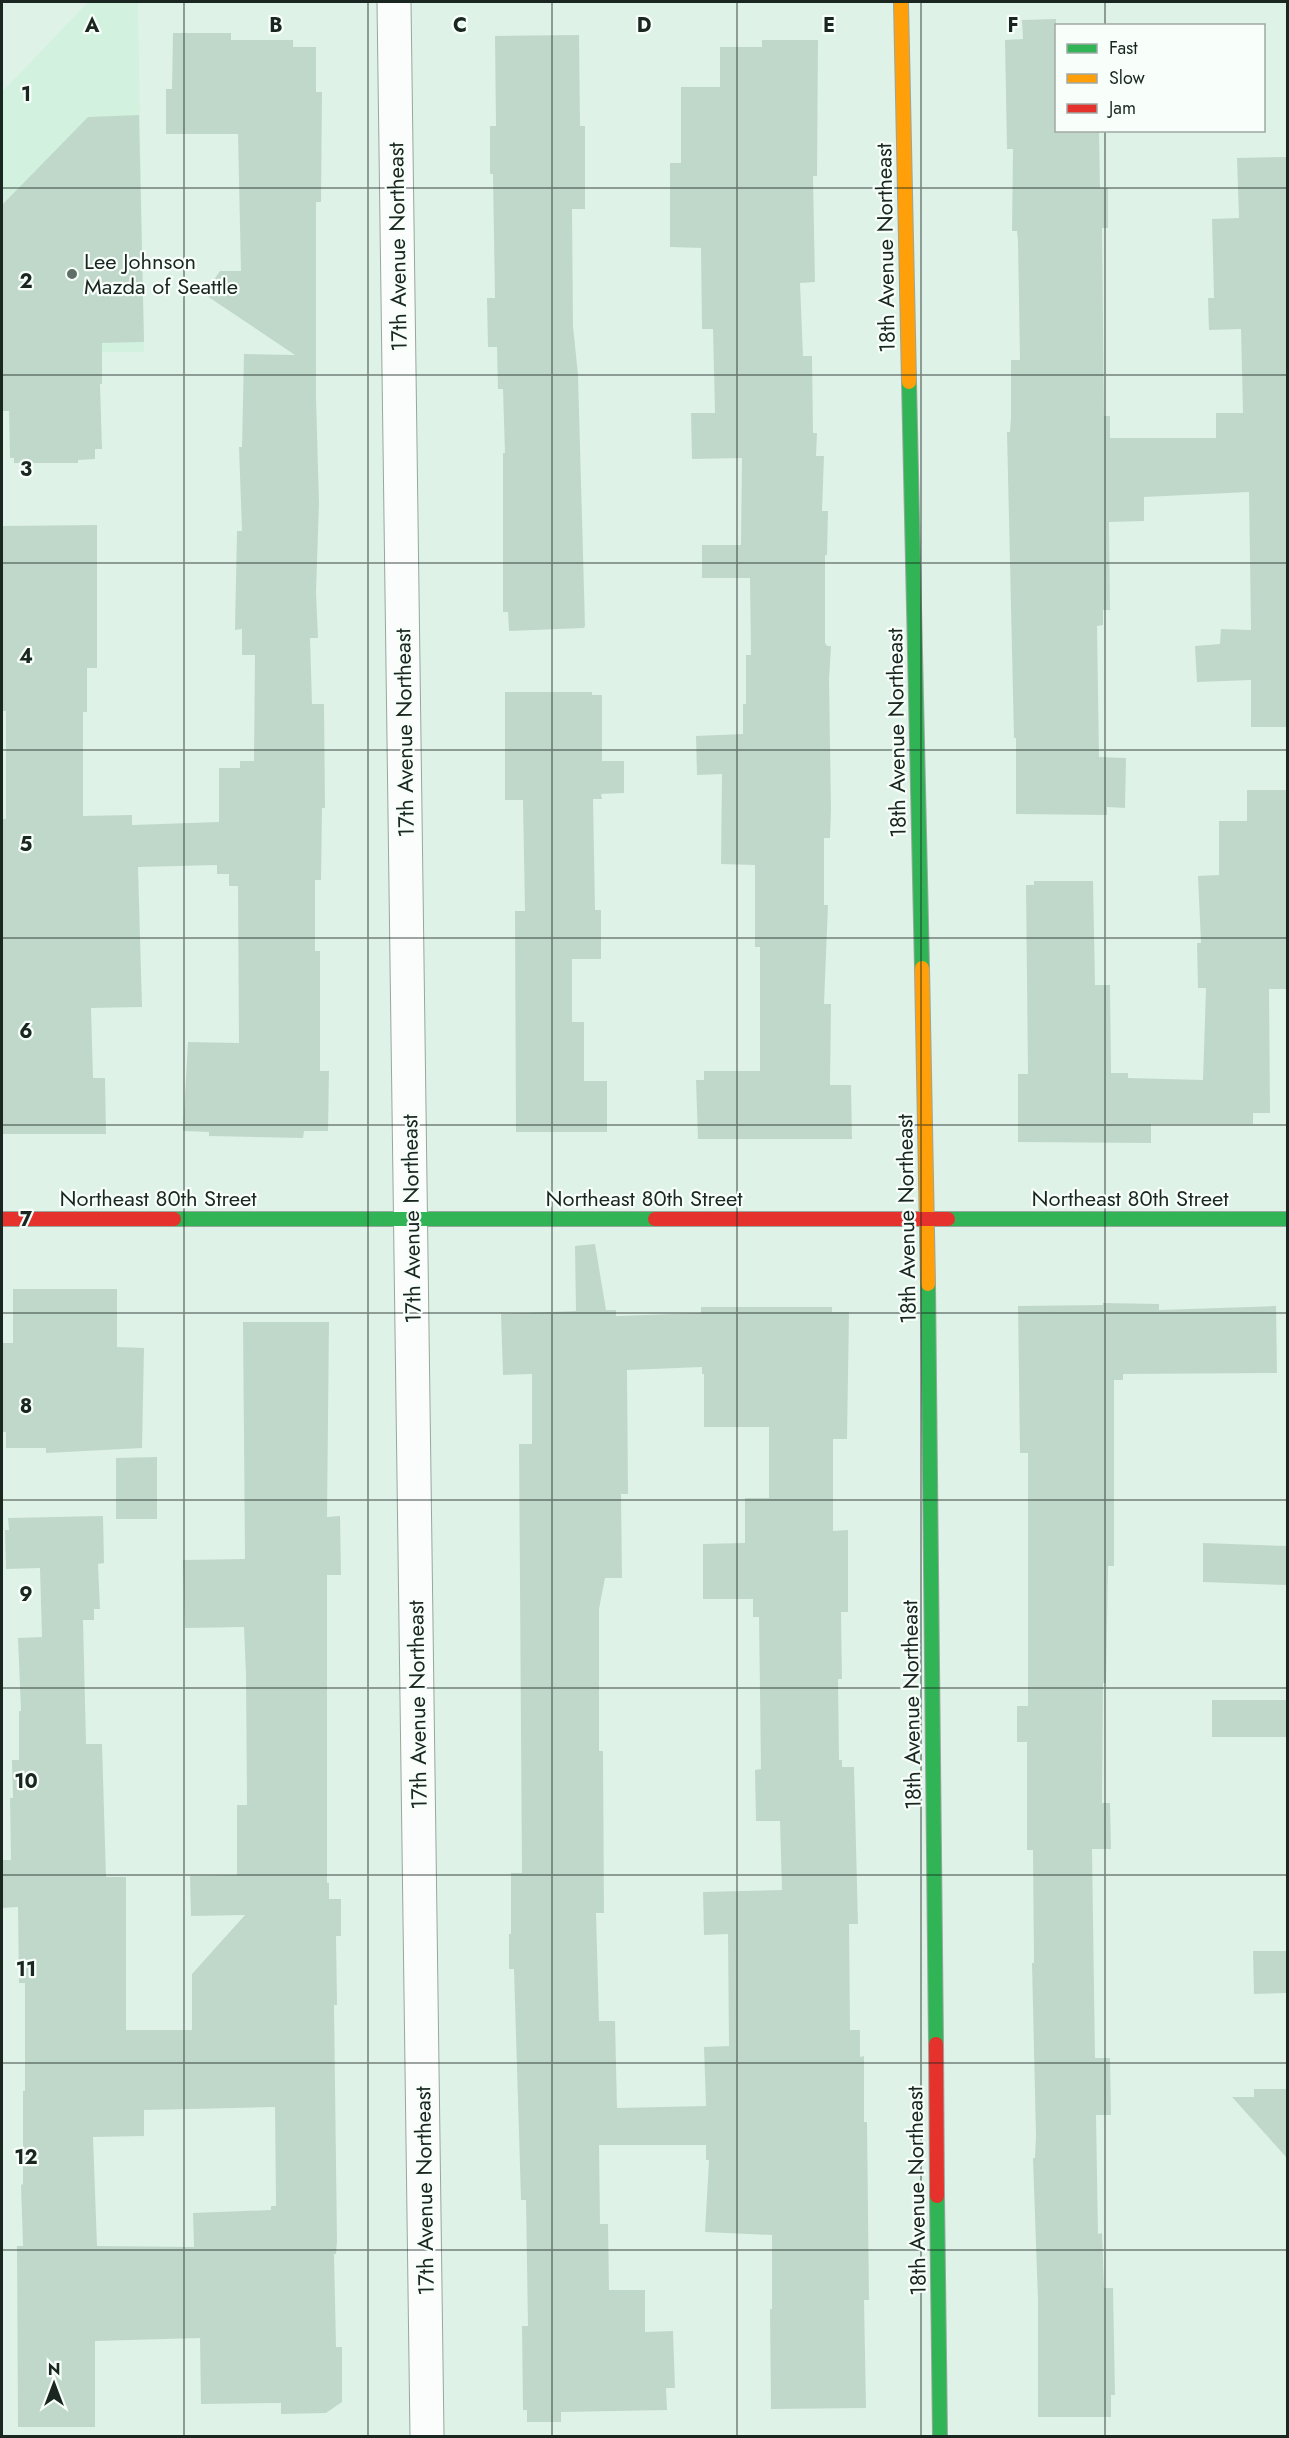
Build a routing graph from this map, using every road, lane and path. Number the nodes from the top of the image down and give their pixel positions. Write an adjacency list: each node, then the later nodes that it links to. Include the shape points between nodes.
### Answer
1 (394, 2): 4 (street, 17th Avenue Northeast)
2 (901, 2): 5 (street, 18th Avenue Northeast)
3 (2, 1219): 4 (street, Northeast 80th Street)
4 (411, 1219): 5 (street, Northeast 80th Street); 7 (street, 17th Avenue Northeast)
5 (927, 1219): 6 (street, Northeast 80th Street); 8 (street, 18th Avenue Northeast)
6 (1287, 1219)
7 (427, 2436)
8 (940, 2436)

